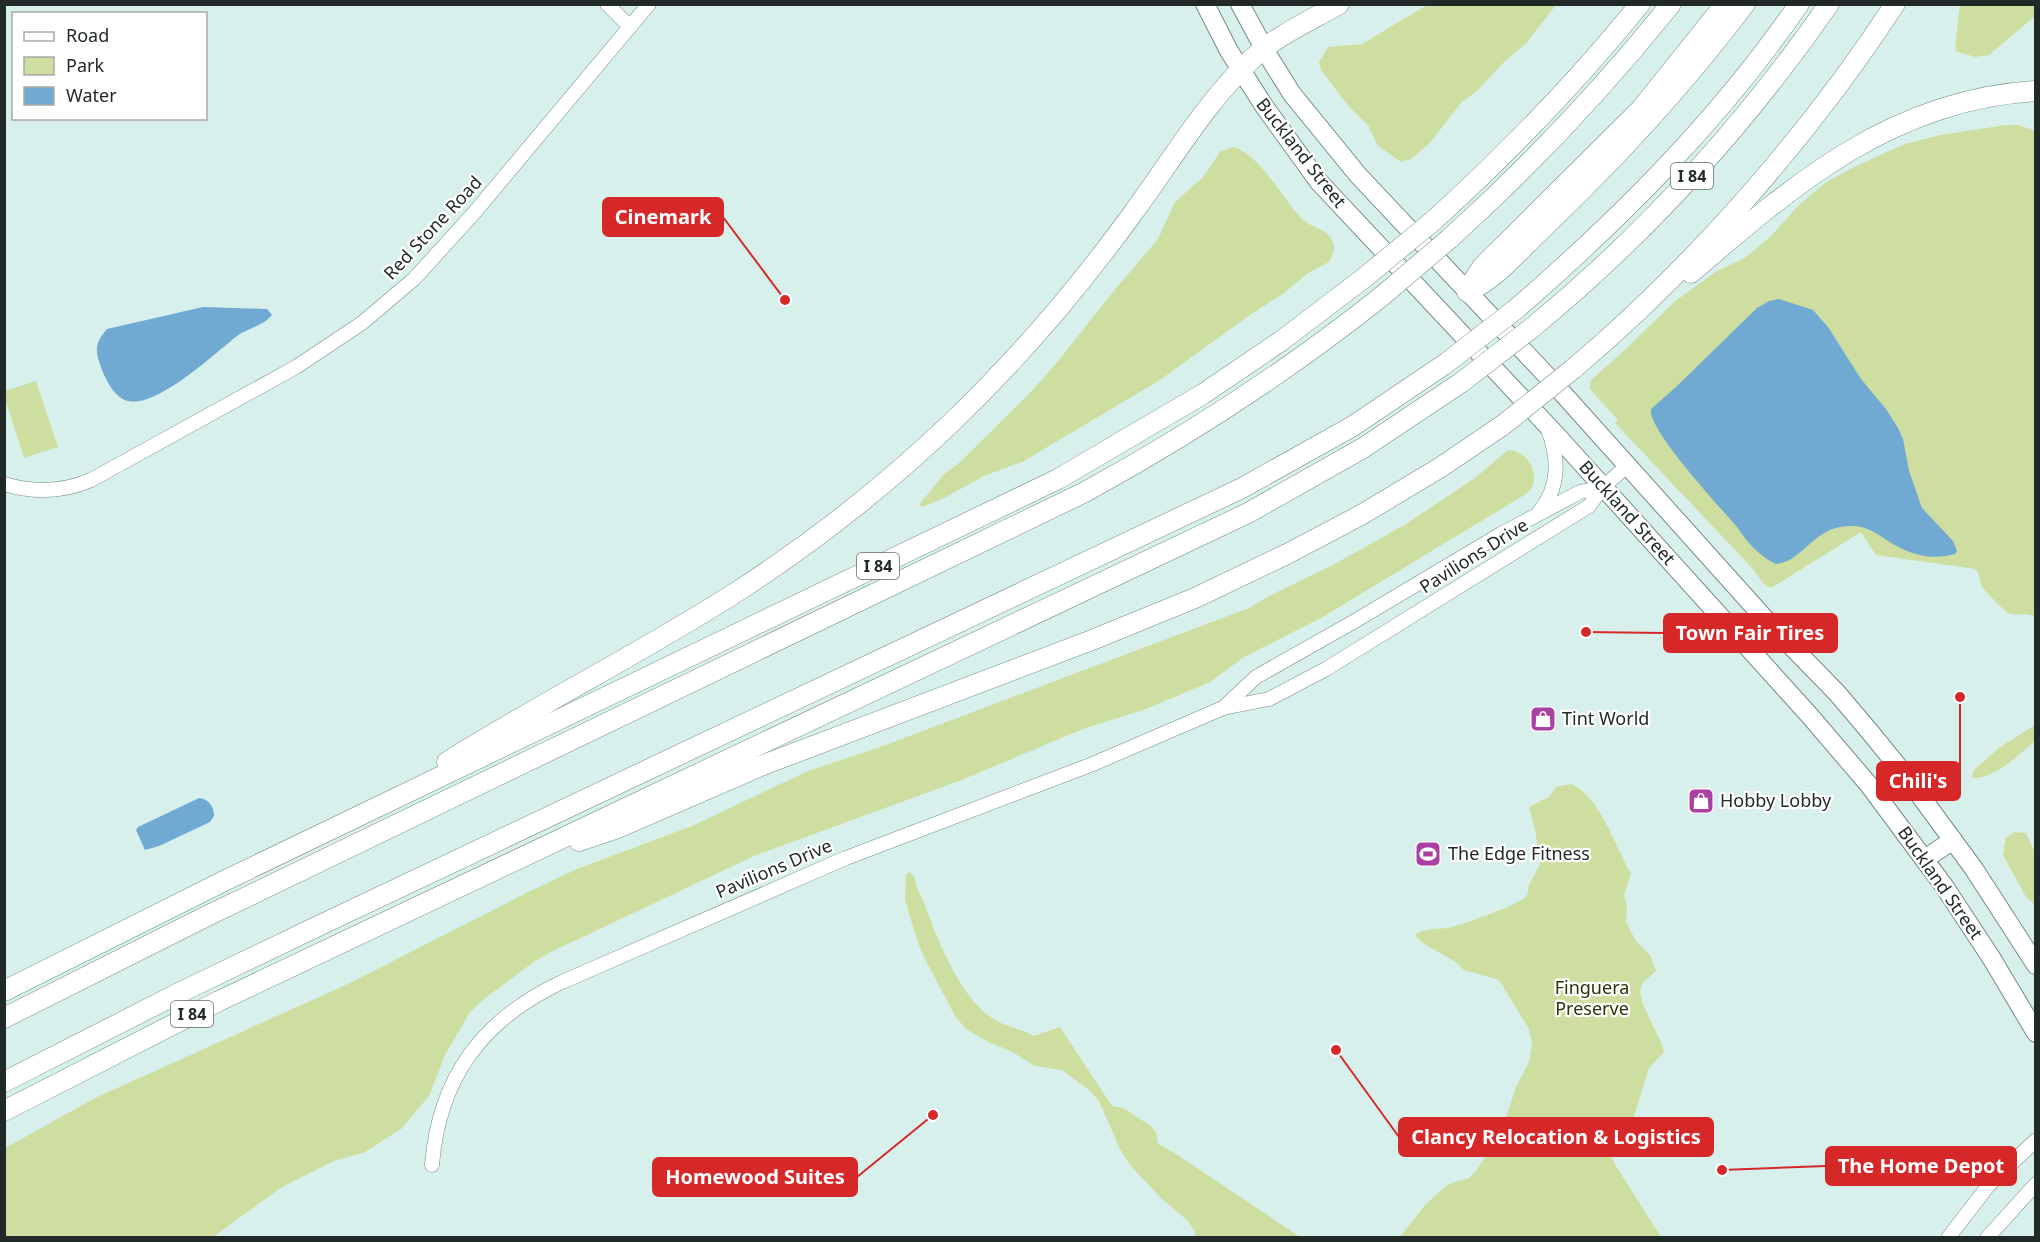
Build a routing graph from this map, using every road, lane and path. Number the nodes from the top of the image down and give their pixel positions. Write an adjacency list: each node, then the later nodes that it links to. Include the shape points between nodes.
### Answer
1 (607, 4): 13 (street)
2 (649, 4): 13 (street, Red Stone Road)
3 (1205, 4): 15 (main road, Buckland Street)
4 (1240, 4): 14 (main road, Buckland Street)
5 (1339, 4): 14 (highway)
6 (1640, 4): 28 (highway, I 84, bridge, via 1532,125 1433,221 1281,341 1211,389 1058,479)
7 (1671, 4): 34 (highway, bridge, via 1574,118 1449,239 1298,360 1165,447 1083,493)
8 (1725, 4): 17 (highway, via 1641,109 1482,267)
9 (1745, 4): 17 (highway, via 1675,92 1601,172 1492,277)
10 (1799, 4): 36 (highway, bridge, via 1739,84 1667,166 1585,248 1445,364 1353,426 1242,488 314,928)
11 (1829, 4): 30 (highway, I 84, bridge, via 1770,85 1683,186 1611,258 1533,327 1462,382 1364,448 1256,509)
12 (1894, 4): 19 (highway, via 1835,90 1779,160)
13 (630, 27): 22 (street, Red Stone Road, via 474,213 414,279 362,323 322,351 91,480 65,488 38,490)
14 (1264, 49): 15 (highway); 17 (main road, Buckland Street, via 1330,142)
15 (1241, 70): 18 (main road, Buckland Street, via 1319,182); 28 (highway, via 1055,313 979,395 904,466 801,548 734,594 486,737)
16 (2036, 91): 19 (highway, via 1993,95 1953,105 1850,150 1788,191 1664,296)
17 (1467, 292): 18 (main road); 21 (main road, Buckland Street)
18 (1443, 315): 20 (main road, Buckland Street)
19 (1631, 316): 30 (highway, bridge, via 1503,425 1362,515 1287,554 1195,598 763,765 607,832)
20 (1545, 423): 23 (main road, Buckland Street); 24 (street, Pavilions Drive, via 1554,451 1556,476 1549,497)
21 (1627, 466): 23 (street, Pavilions Drive); 29 (main road, Buckland Street, via 1851,709)
22 (4, 484)
23 (1603, 487): 24 (street, Pavilions Drive, via 1580,492); 26 (street, Pavilions Drive, via 1589,506); 31 (main road, Buckland Street, via 1824,732)
24 (1535, 516): 25 (street, Pavilions Drive)
25 (1355, 621): 26 (street); 27 (street, Pavilions Drive, via 1256,677)
26 (1357, 650): 27 (street, Pavilions Drive, via 1269,699)
27 (1223, 708): 39 (street, Pavilions Drive, via 1102,760 822,868 561,981 529,999 489,1031 461,1067 442,1109)
28 (367, 812): 33 (highway, I 84)
29 (1953, 840): 31 (main road); 32 (main road, Buckland Street)
30 (532, 852): 37 (highway, I 84, via 199,1011)
31 (1925, 859): 35 (main road, Buckland Street)
32 (2036, 965)
33 (4, 991)
34 (4, 1018)
35 (2036, 1033)
36 (4, 1082)
37 (4, 1111)
38 (2036, 1140): 41 (street, via 1988,1186)
39 (432, 1165)
40 (2036, 1184): 42 (street)
41 (1948, 1238)
42 (1987, 1238)

